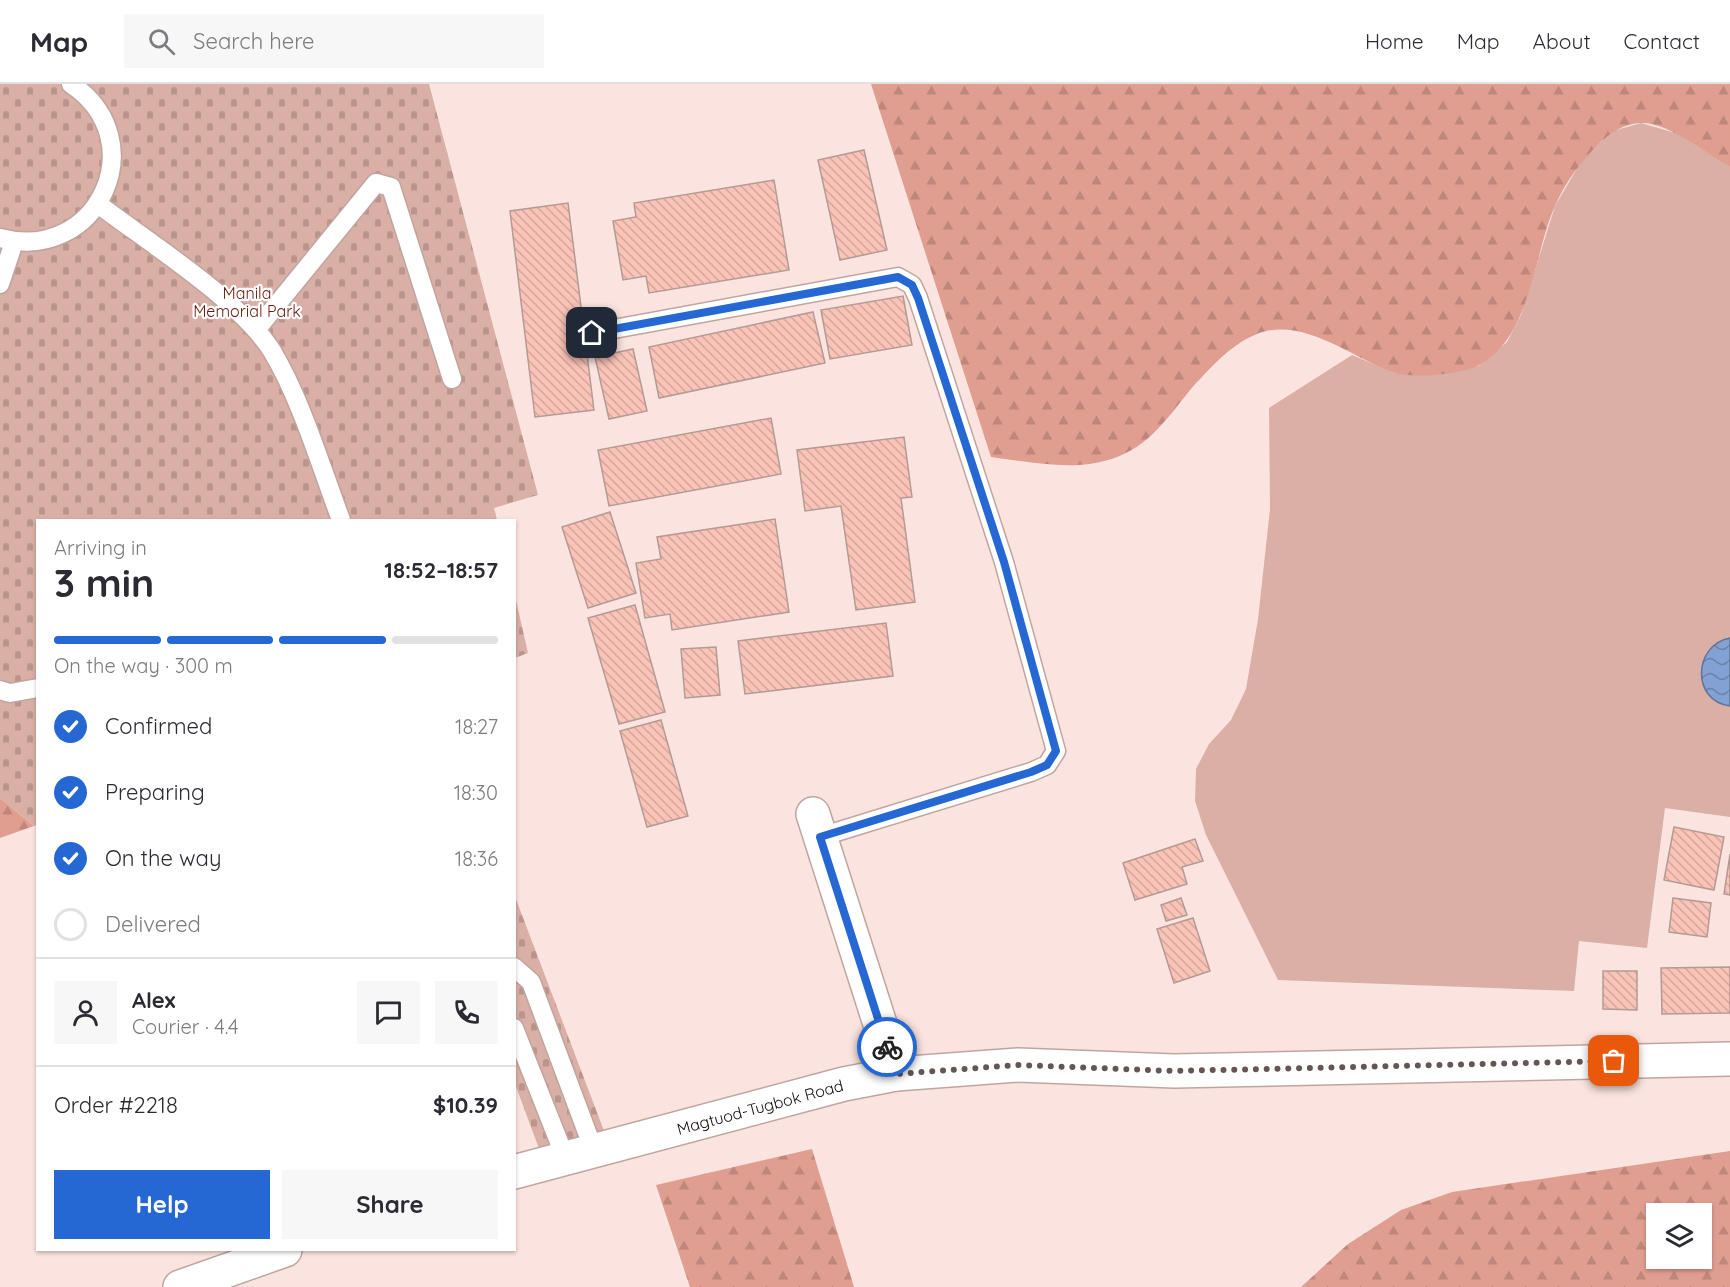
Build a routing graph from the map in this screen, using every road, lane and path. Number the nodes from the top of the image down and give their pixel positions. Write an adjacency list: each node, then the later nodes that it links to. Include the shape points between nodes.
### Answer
1 (72, 84): 2 (lane, via 97,109 110,139 110,173)
2 (98, 204): 3 (lane, via 88,217 62,235 38,242); 5 (lane, via 211,289)
3 (7, 240): 4 (lane)
4 (0, 284)
5 (256, 330): 7 (lane, via 376,183 391,187); 8 (lane, via 291,391)
6 (592, 333): 11 (lane, via 898,277 912,285 918,298 1004,562 1056,751 1047,765 1031,772)
7 (452, 379)
8 (341, 519)
9 (36, 688): 10 (lane, via 10,693)
10 (0, 690)
11 (816, 826): 15 (main road)
12 (516, 969): 16 (lane, via 531,982)
13 (516, 1032): 16 (lane)
14 (1730, 1059): 15 (main road, Magtuod-Tugbok Road, via 1174,1071 1018,1065)
15 (896, 1074): 16 (main road, Magtuod-Tugbok Road, via 844,1084)
16 (579, 1154): 17 (main road, Magtuod-Tugbok Road)
17 (516, 1171)
18 (282, 1251): 19 (main road)
19 (180, 1287)

